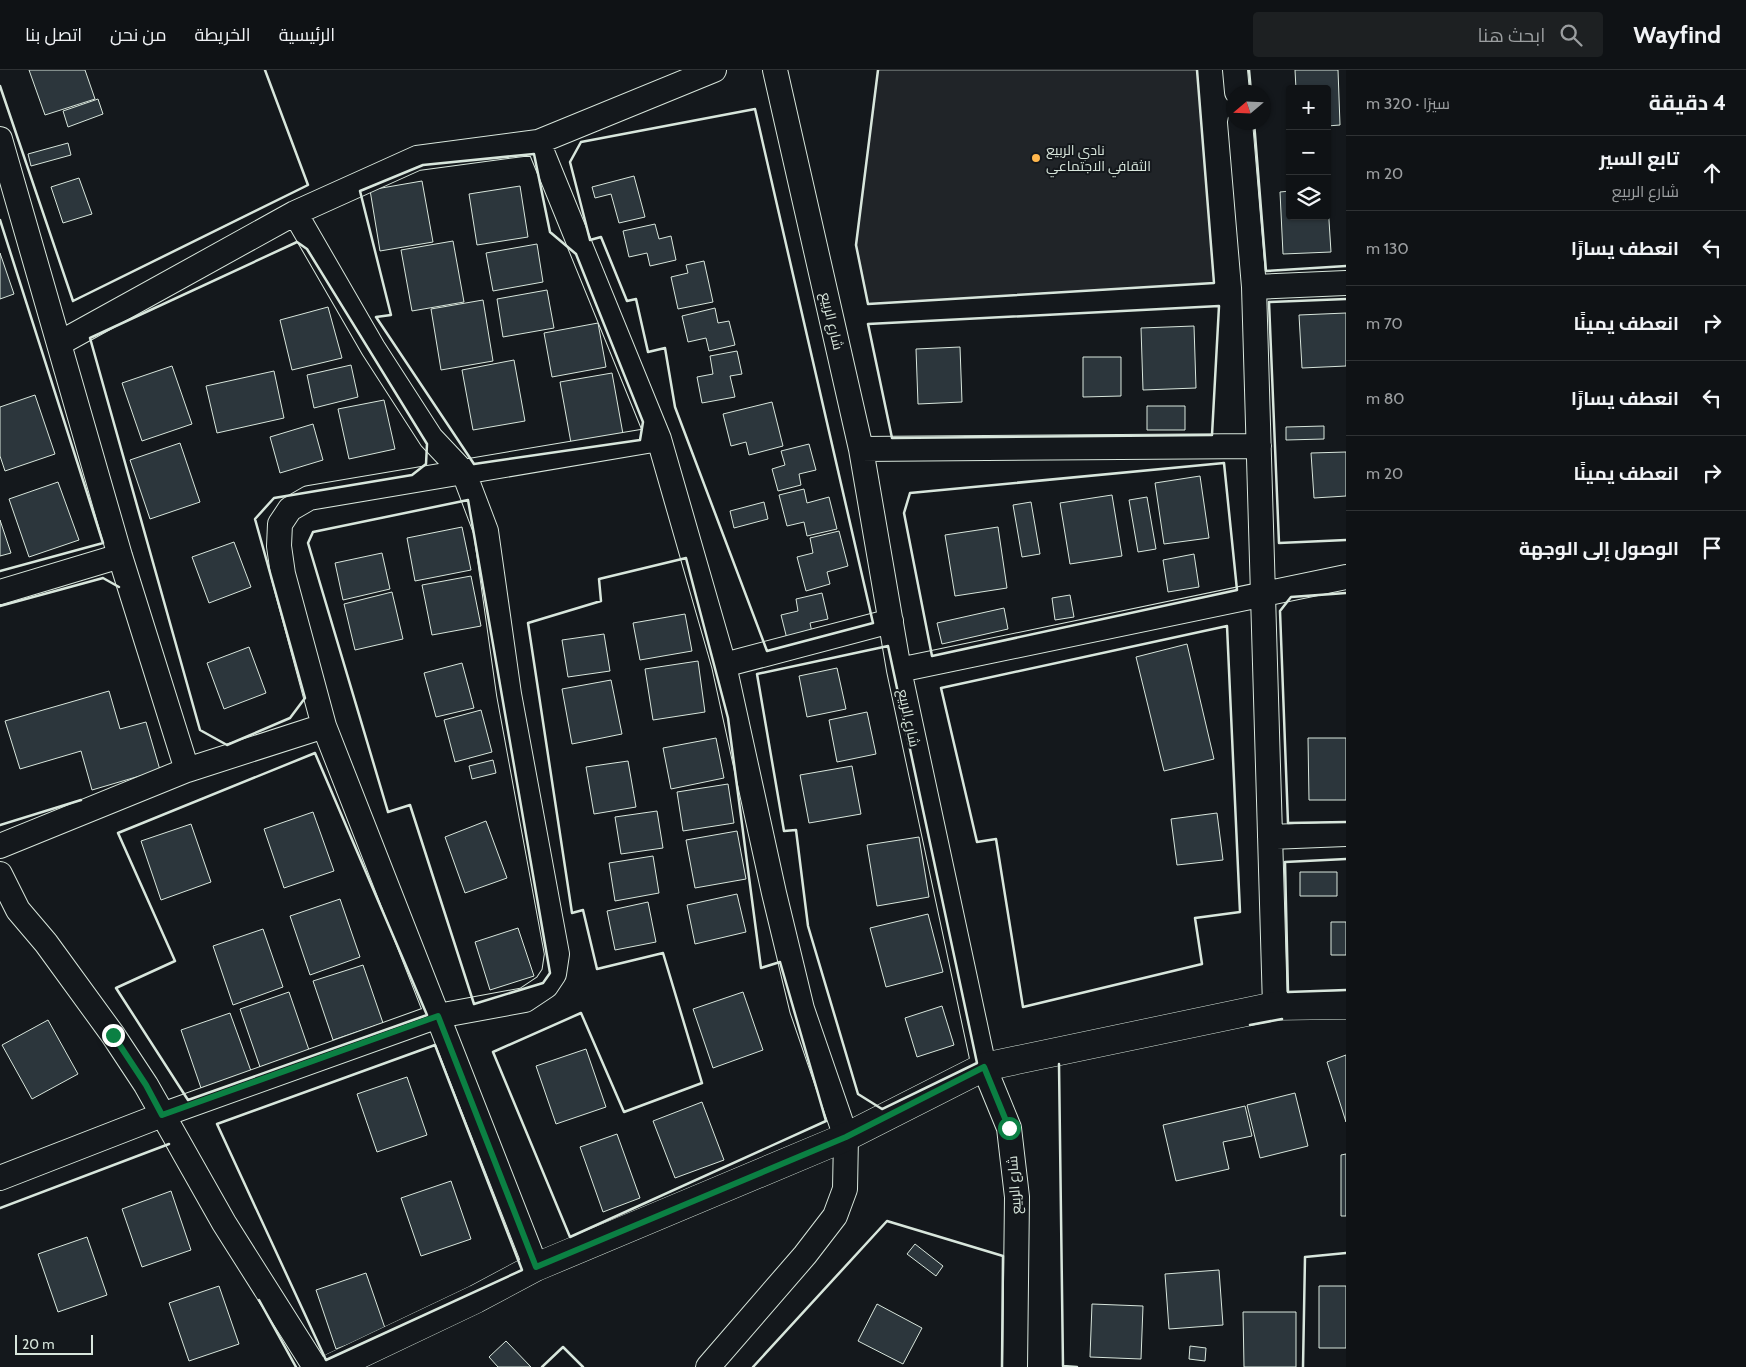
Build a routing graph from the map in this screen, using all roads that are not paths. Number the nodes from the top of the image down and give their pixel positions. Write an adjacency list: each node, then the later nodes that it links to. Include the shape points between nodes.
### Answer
1 (714, 70): 7 (street)
2 (775, 70): 14 (street, شارع الربيع)
3 (1235, 70): 4 (street)
4 (1236, 85)
5 (1241, 130): 10 (street)
6 (0, 139): 11 (street)
7 (538, 142): 8 (street, via 417,158); 12 (street)
8 (296, 213): 11 (street); 15 (street, via 373,348 431,438)
9 (1346, 283): 10 (street)
10 (1254, 287): 13 (street)
11 (60, 343): 16 (street)
12 (659, 439): 15 (street); 21 (street)
13 (1259, 446): 14 (street); 19 (street)
14 (861, 450): 20 (street, شارع الربيع)
15 (464, 473): 23 (street, via 309,498 290,509 280,524 283,574); 31 (street, via 486,531 509,694 557,954 554,974 546,986 525,1000)
16 (120, 556): 18 (street); 24 (street)
17 (1346, 577): 19 (street)
18 (0, 592)
19 (1263, 592): 22 (street); 26 (street)
20 (891, 621): 21 (street); 22 (street, شارع الربيع)
21 (724, 665): 34 (street, via 802,1008)
22 (899, 670): 32 (street, شارع الربيع)
23 (324, 726): 24 (street); 31 (street)
24 (187, 770): 27 (street)
25 (1346, 834): 26 (street)
26 (1270, 836): 30 (street)
27 (0, 846)
28 (0, 874): 33 (street, via 18,910 113,1035)
29 (1346, 1005): 30 (main road)
30 (1275, 1006): 32 (main road)
31 (438, 1016): 33 (street); 36 (street)
32 (984, 1067): 34 (main road); 40 (street, شارع الربيع, via 1009,1128 1017,1197)
33 (162, 1115): 35 (street); 37 (street, via 224,1223)
34 (846, 1137): 36 (main road); 39 (street, via 845,1189 834,1216 805,1255)
35 (0, 1178)
36 (536, 1267): 38 (main road)
37 (315, 1367)
38 (333, 1367)
39 (708, 1367)
40 (1015, 1367)

